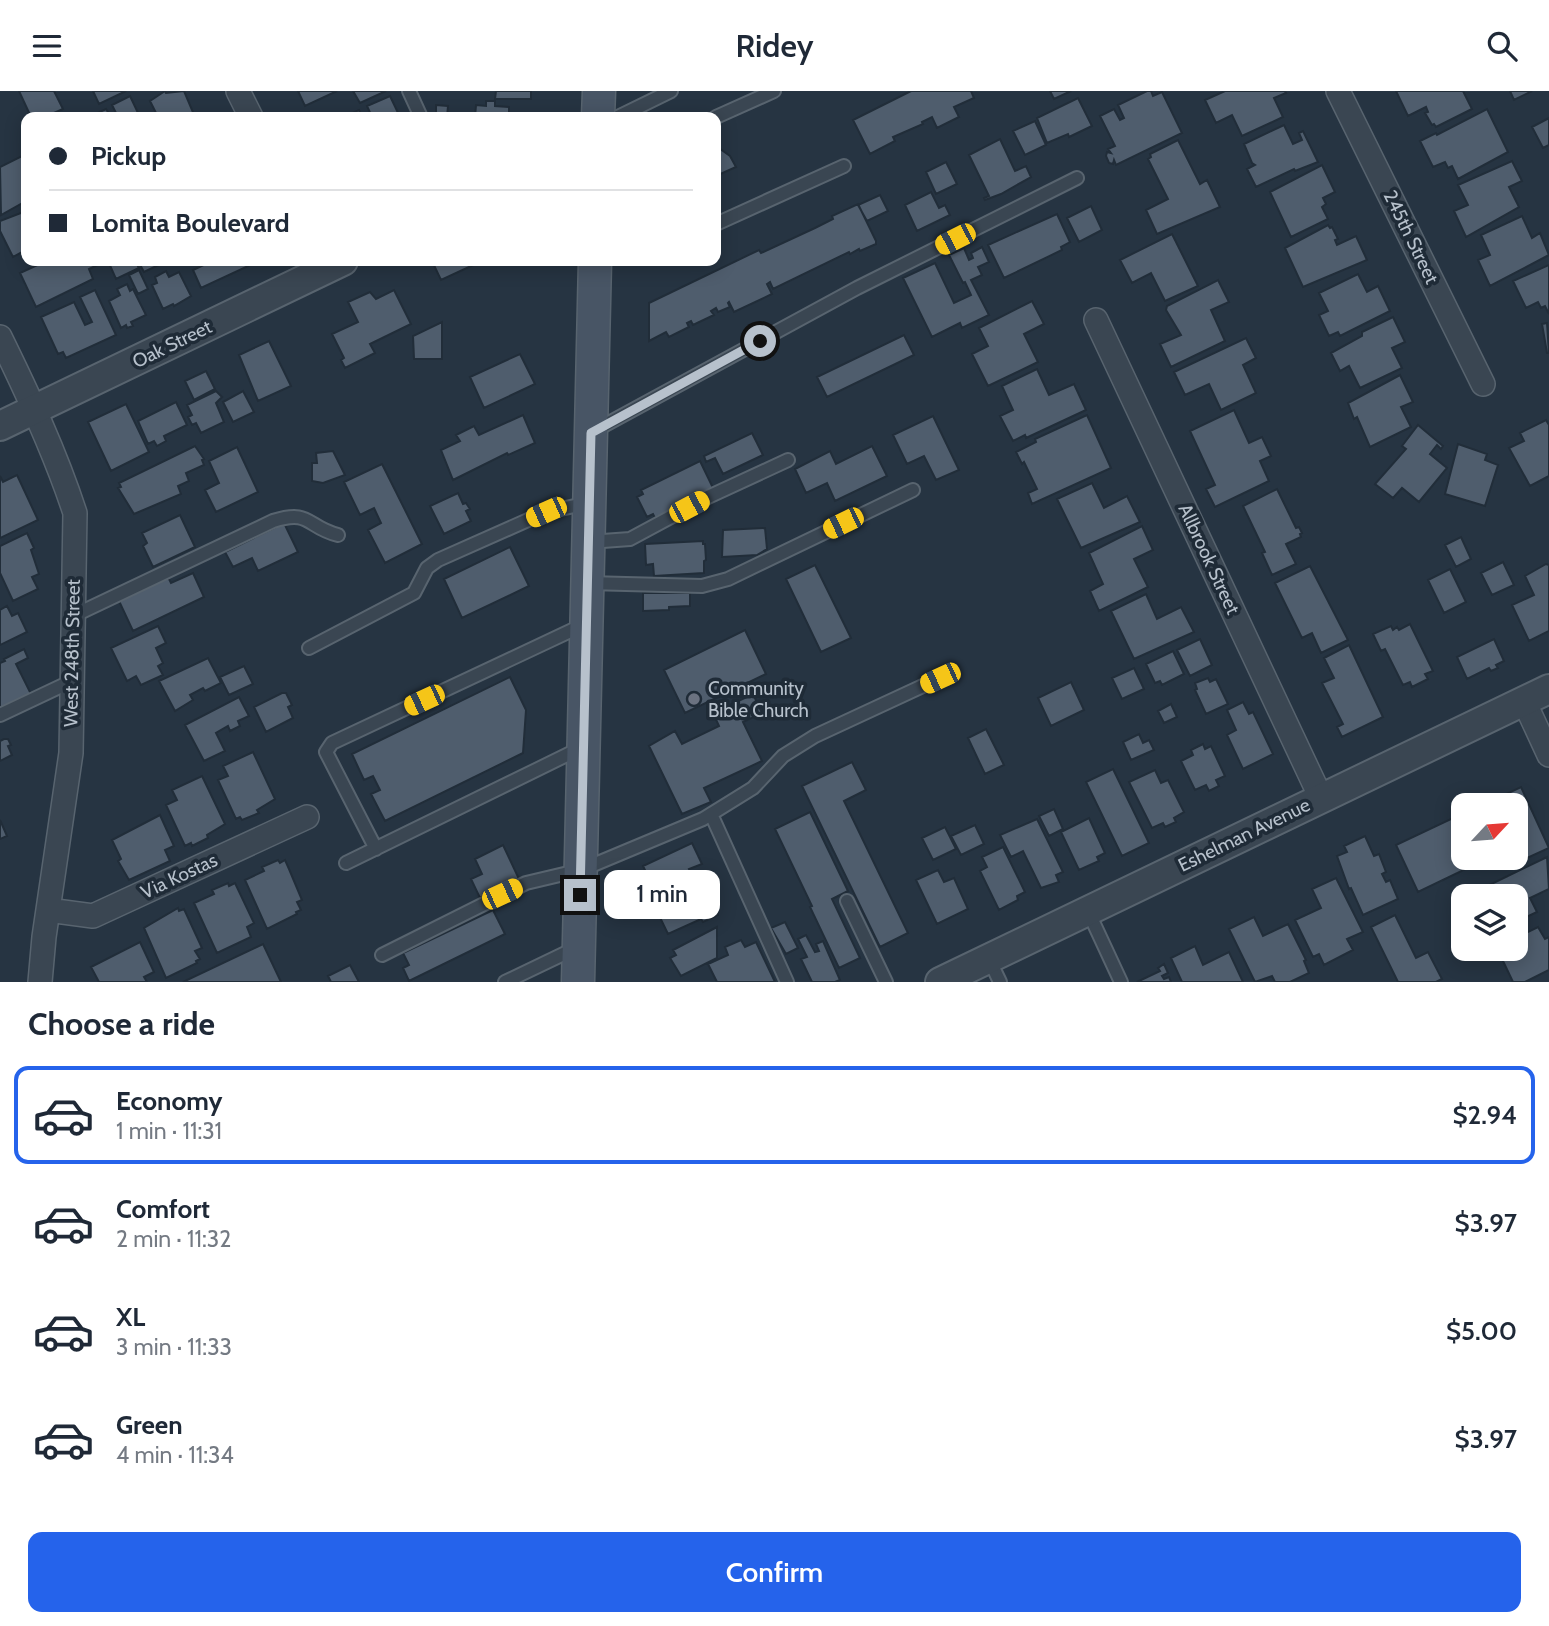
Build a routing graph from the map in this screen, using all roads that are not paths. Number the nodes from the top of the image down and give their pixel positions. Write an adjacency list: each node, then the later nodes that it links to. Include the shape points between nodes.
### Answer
1 (238, 91): 7 (street)
2 (410, 91): 8 (lane)
3 (599, 91): 9 (main road)
4 (671, 91): 10 (lane)
5 (774, 91): 11 (lane)
6 (1338, 91): 19 (street, 245th Street)
7 (248, 112)
8 (419, 112)
9 (598, 112)
10 (628, 112)
11 (721, 115)
12 (844, 166): 14 (lane)
13 (1077, 178): 22 (lane, via 857,288)
14 (721, 222)
15 (326, 266): 20 (street, Oak Street)
16 (597, 266): 22 (main road)
17 (1096, 320): 38 (street, Allbrook Street)
18 (0, 337): 20 (street, West 248th Street)
19 (1483, 384)
20 (36, 409): 21 (street, Oak Street); 29 (street, West 248th Street, via 75,513)
21 (0, 426)
22 (591, 433): 25 (main road)
23 (788, 460): 27 (lane, via 629,539)
24 (913, 490): 28 (lane, via 728,579 702,586)
25 (589, 503): 27 (main road); 31 (lane, via 546,512 438,560 427,568 415,593)
26 (338, 535): 29 (lane, via 292,515)
27 (589, 542): 28 (main road)
28 (588, 583): 30 (main road)
29 (73, 616): 33 (street, West 248th Street)
30 (587, 624): 36 (main road); 41 (lane, via 332,743 326,752)
31 (309, 648)
32 (940, 678): 39 (lane, via 815,736 783,756 753,788)
33 (72, 681): 35 (lane); 45 (street, West 248th Street, via 71,753)
34 (1536, 695): 37 (street); 38 (street, Eshelman Avenue)
35 (0, 715)
36 (583, 747): 41 (lane); 43 (main road)
37 (1549, 755)
38 (1321, 798): 46 (street, Eshelman Avenue)
39 (710, 814): 43 (lane); 53 (lane)
40 (307, 817): 45 (street, Via Kostas, via 93,916)
41 (376, 849): 42 (lane)
42 (346, 863)
43 (581, 870): 47 (main road); 48 (lane, via 526,883)
44 (847, 901): 54 (lane)
45 (48, 910): 50 (street, West 248th Street)
46 (1088, 911): 49 (street, Eshelman Avenue); 56 (lane)
47 (579, 947): 51 (lane); 52 (main road)
48 (382, 955)
49 (995, 970): 55 (street, Eshelman Avenue)
50 (40, 982)
51 (505, 982)
52 (578, 982)
53 (787, 982)
54 (886, 982)
55 (940, 982)
56 (1121, 982)

